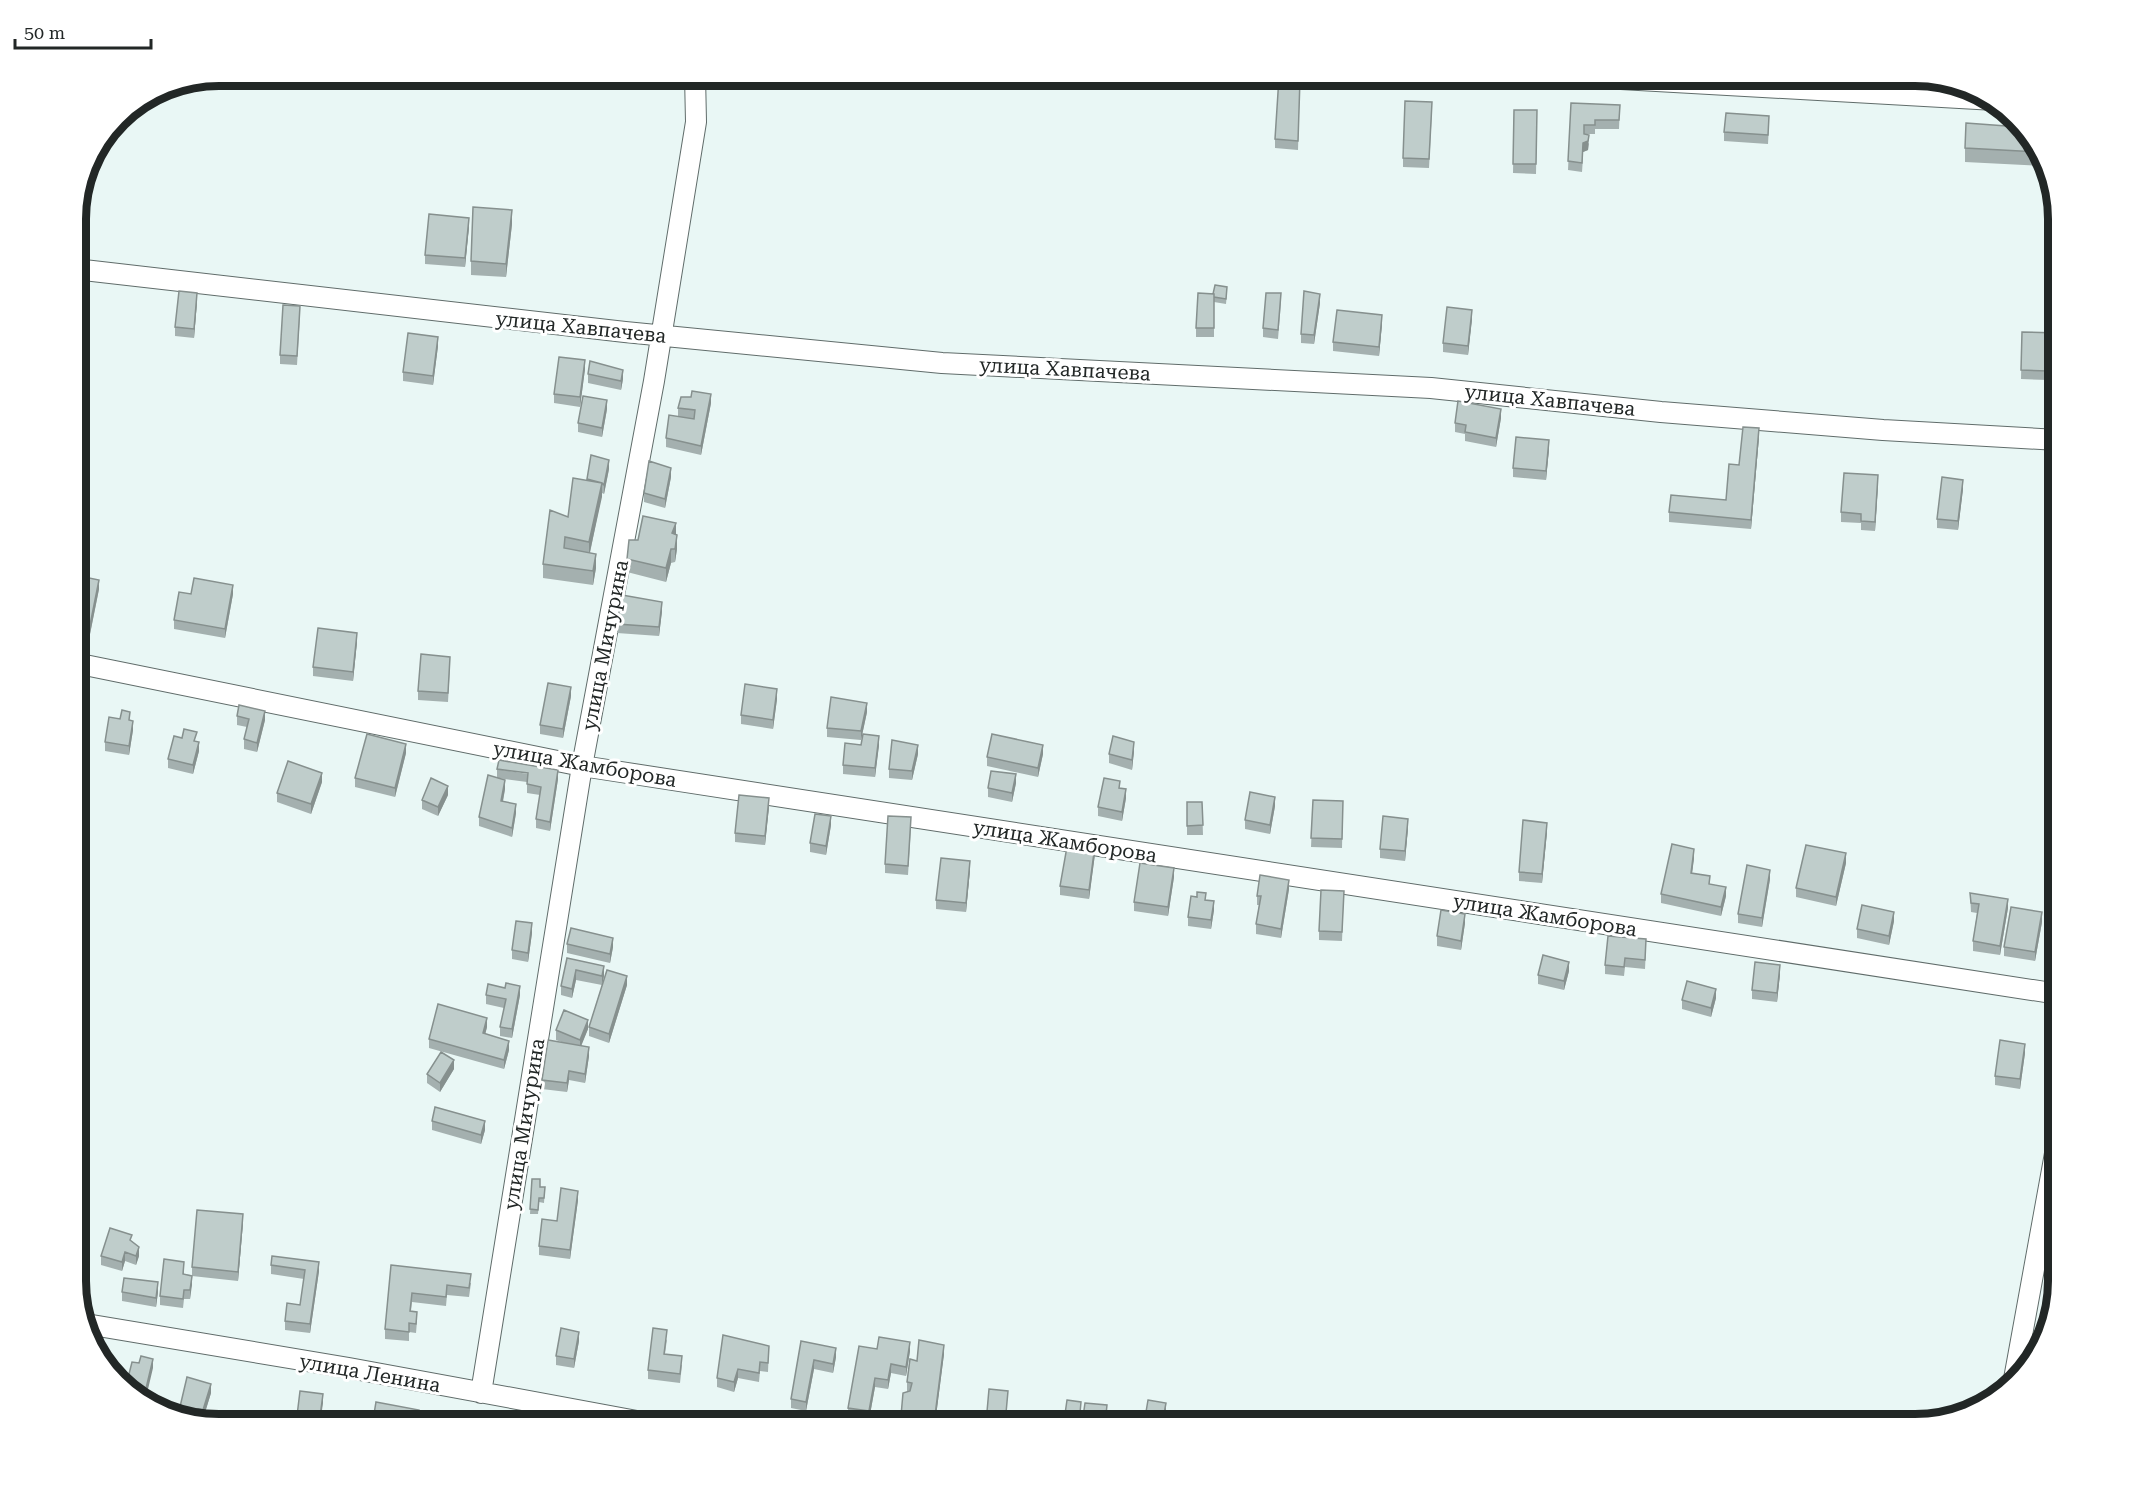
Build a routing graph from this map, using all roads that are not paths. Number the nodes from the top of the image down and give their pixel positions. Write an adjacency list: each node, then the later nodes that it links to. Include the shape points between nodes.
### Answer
1 (695, 86): 5 (street, улица Мичурина, via 696,122)
2 (1746, 86): 3 (street)
3 (1972, 99)
4 (86, 270): 5 (street, улица Хавпачева)
5 (661, 336): 6 (street, улица Хавпачева, via 942,363 1431,388 1673,413); 8 (street, улица Мичурина)
6 (2048, 439)
7 (86, 665): 8 (street, улица Жамборова)
8 (582, 766): 9 (street, улица Жамборова); 13 (street, улица Мичурина)
9 (2048, 992)
10 (2048, 1192): 12 (street)
11 (94, 1325): 13 (street, улица Ленина)
12 (2016, 1366)
13 (481, 1393): 14 (street, улица Ленина)
14 (598, 1414)

